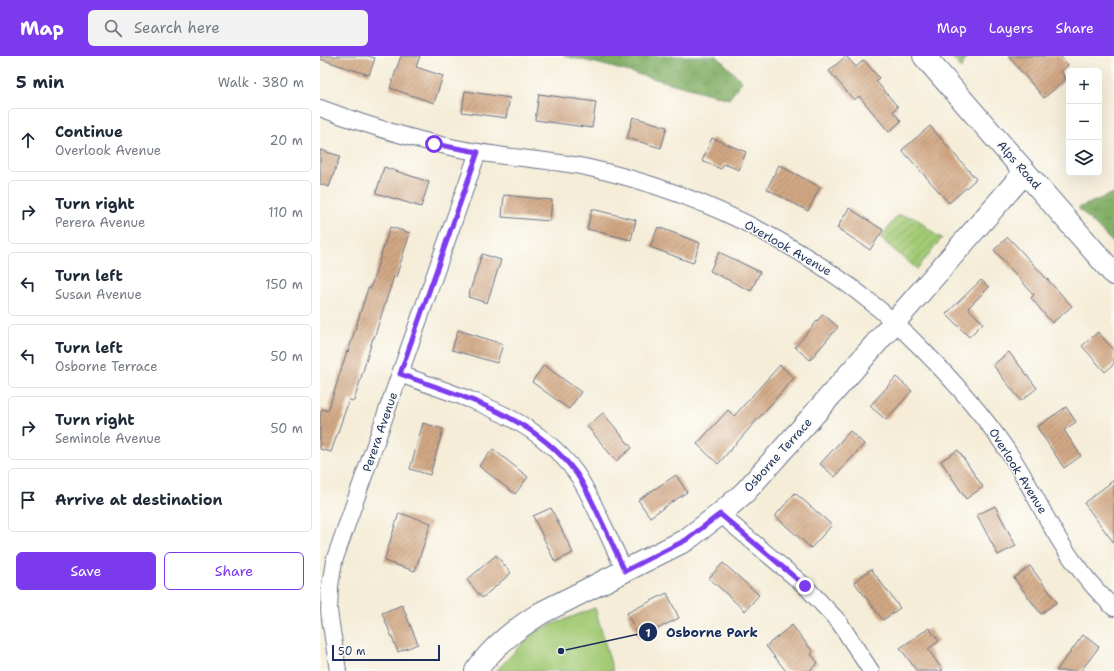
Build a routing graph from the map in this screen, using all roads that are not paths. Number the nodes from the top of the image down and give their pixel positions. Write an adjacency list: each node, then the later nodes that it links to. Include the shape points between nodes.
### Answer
1 (924, 56): 4 (street, Alps Road)
2 (320, 108): 3 (street, Overlook Avenue, via 390,132)
3 (478, 152): 6 (street, Overlook Avenue, via 541,159 586,168 632,179 677,194 764,232 810,259 835,275); 7 (street, Perera Avenue)
4 (1025, 172): 5 (street, Alps Road); 6 (street, Osborne Terrace)
5 (1114, 274)
6 (894, 322): 8 (street, Osborne Terrace, via 745,492); 10 (street, Overlook Avenue, via 952,379 982,415 1018,466 1067,552)
7 (400, 374): 9 (street, via 500,412 542,438 560,454 588,492); 11 (street, Perera Avenue, via 334,561 329,611)
8 (720, 514): 9 (street, Osborne Terrace, via 686,540); 13 (street, via 805,586 839,622)
9 (625, 571): 12 (street, Osborne Terrace, via 541,612 494,649)
10 (1114, 608)
11 (338, 671)
12 (476, 671)
13 (871, 671)

